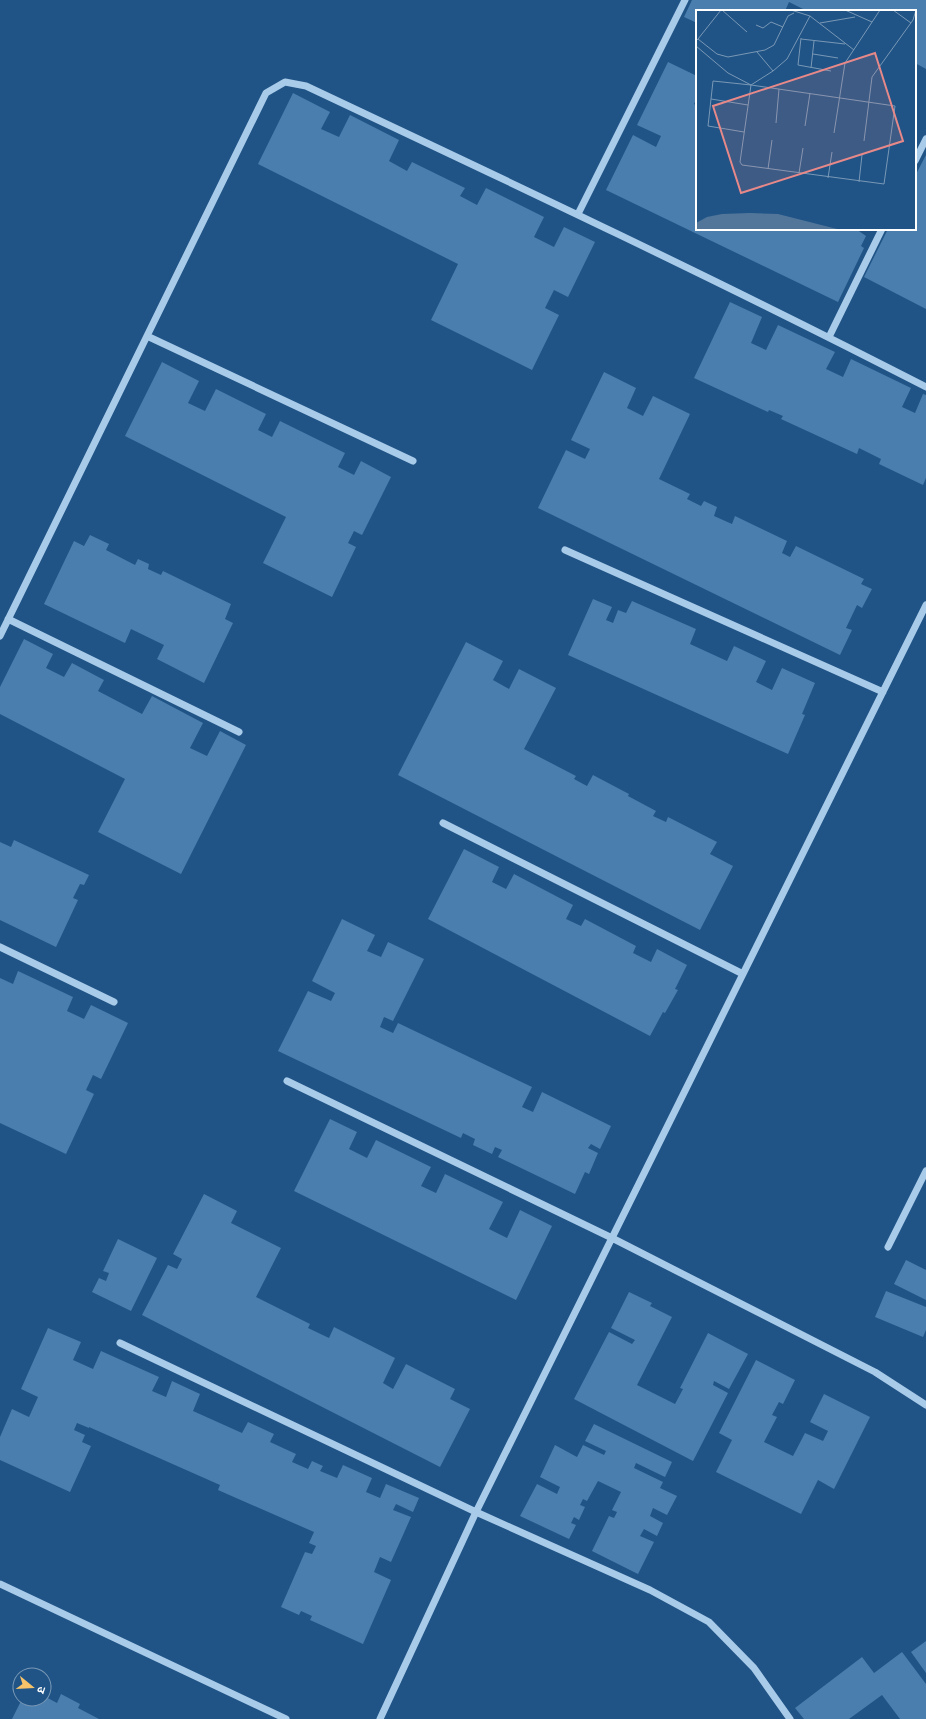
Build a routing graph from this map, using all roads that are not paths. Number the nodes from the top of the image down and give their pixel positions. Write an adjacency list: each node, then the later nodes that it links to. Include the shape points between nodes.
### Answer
1 (685, 0): 4 (street)
2 (926, 139): 3 (street)
3 (916, 159)
4 (578, 214): 6 (street, via 306,86 285,82 266,93); 7 (street)
5 (882, 230): 7 (street)
6 (147, 336): 9 (street); 12 (street)
7 (829, 337): 8 (street)
8 (926, 386)
9 (413, 461)
10 (565, 550): 14 (street)
11 (926, 605): 14 (street)
12 (8, 619): 13 (street); 15 (street)
13 (0, 636)
14 (883, 692): 18 (street)
15 (239, 732)
16 (443, 823): 18 (street)
17 (0, 947): 19 (street)
18 (743, 974): 22 (street)
19 (114, 1002)
20 (287, 1081): 22 (street)
21 (926, 1171): 23 (street)
22 (612, 1238): 25 (street, via 875,1372); 26 (street)
23 (888, 1247)
24 (120, 1343): 26 (street)
25 (926, 1405)
26 (476, 1512): 29 (street); 30 (street, via 650,1590 709,1622 754,1668)
27 (0, 1584): 28 (street)
28 (286, 1719)
29 (380, 1719)
30 (790, 1719)

